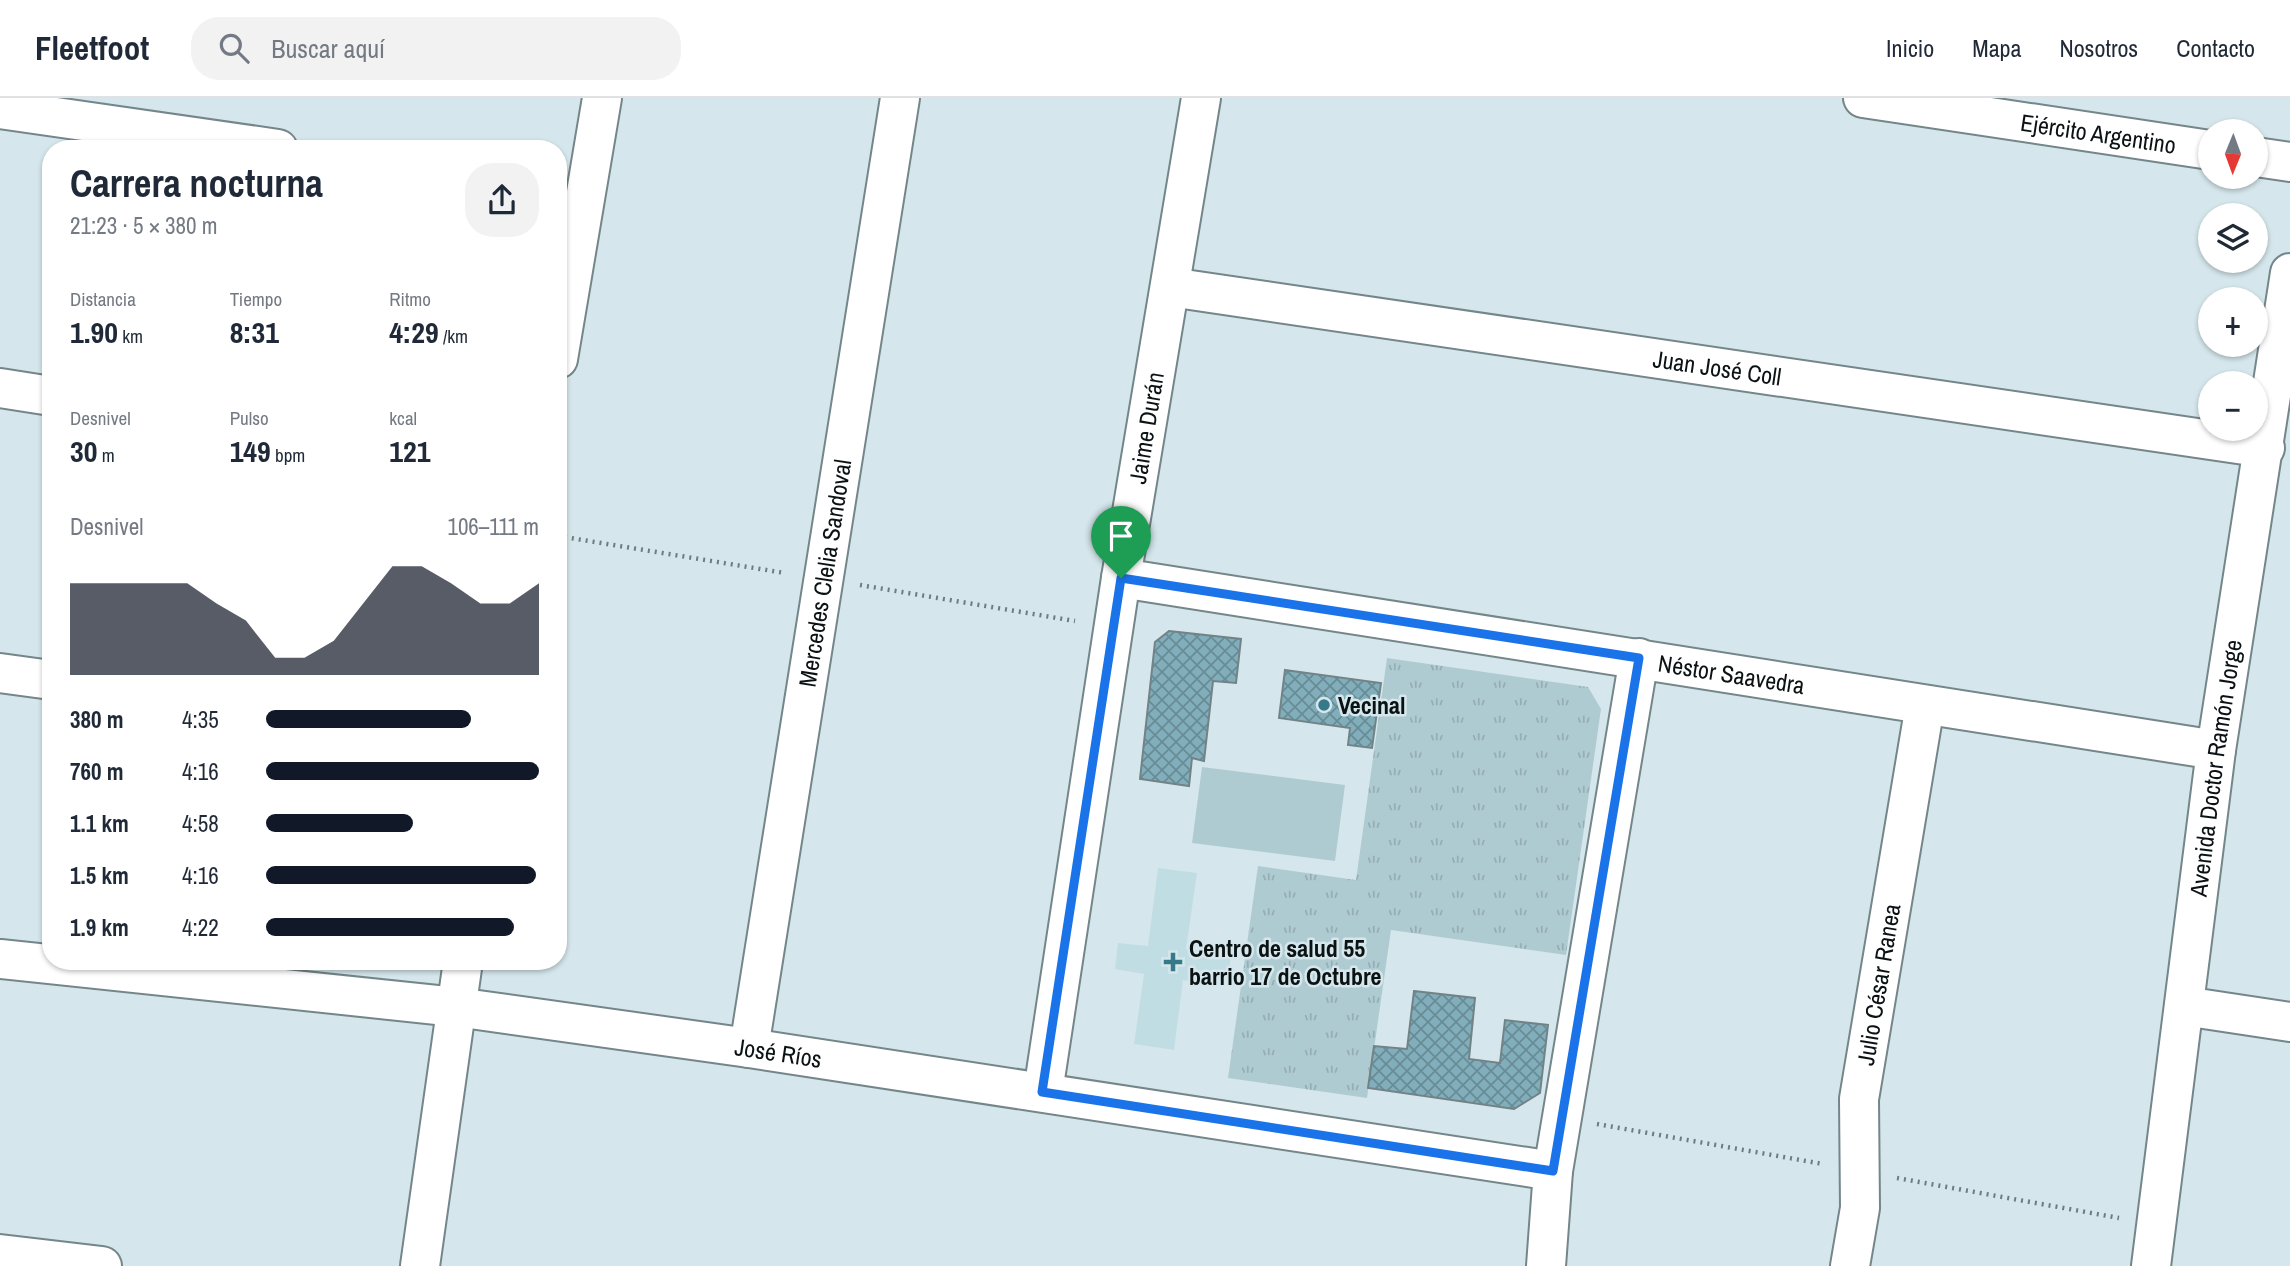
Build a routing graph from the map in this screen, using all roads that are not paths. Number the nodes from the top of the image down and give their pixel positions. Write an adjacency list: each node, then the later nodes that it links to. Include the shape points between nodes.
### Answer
1 (602, 98): 10 (street)
2 (900, 98): 30 (street, Mercedes Clelia Sandoval)
3 (1201, 98): 13 (street, Jaime Durán)
4 (1863, 98): 7 (street, Ejército Argentino)
5 (0, 109): 6 (street)
6 (215, 140)
7 (2198, 148)
8 (2268, 159): 9 (street)
9 (2290, 162)
10 (572, 191): 11 (street)
11 (567, 251)
12 (2290, 272): 16 (street, Avenida Doctor Ramón Jorge)
13 (1170, 288): 16 (street, Juan José Coll); 17 (street, Jaime Durán)
14 (0, 388): 15 (street)
15 (42, 395)
16 (2265, 448): 22 (street, Avenida Doctor Ramón Jorge)
17 (1121, 578): 18 (street, Néstor Saavedra); 31 (street, Jaime Durán)
18 (1639, 658): 21 (street, Néstor Saavedra); 32 (street)
19 (0, 673): 20 (street)
20 (42, 679)
21 (1925, 705): 22 (street, Néstor Saavedra); 37 (street, Julio César Ranea, via 1859,1099 1860,1208)
22 (2216, 750): 27 (street, Avenida Doctor Ramón Jorge)
23 (0, 959): 24 (street, José Ríos)
24 (42, 963)
25 (104, 970): 28 (street, José Ríos)
26 (462, 970): 28 (street)
27 (2185, 1006): 29 (street); 38 (street, Avenida Doctor Ramón Jorge)
28 (456, 1007): 30 (street, José Ríos); 35 (street)
29 (2290, 1022)
30 (749, 1048): 31 (street, José Ríos)
31 (1042, 1092): 32 (street, José Ríos)
32 (1553, 1171): 36 (street)
33 (0, 1254): 34 (street)
34 (102, 1266)
35 (421, 1266)
36 (1546, 1266)
37 (1850, 1266)
38 (2151, 1266)

